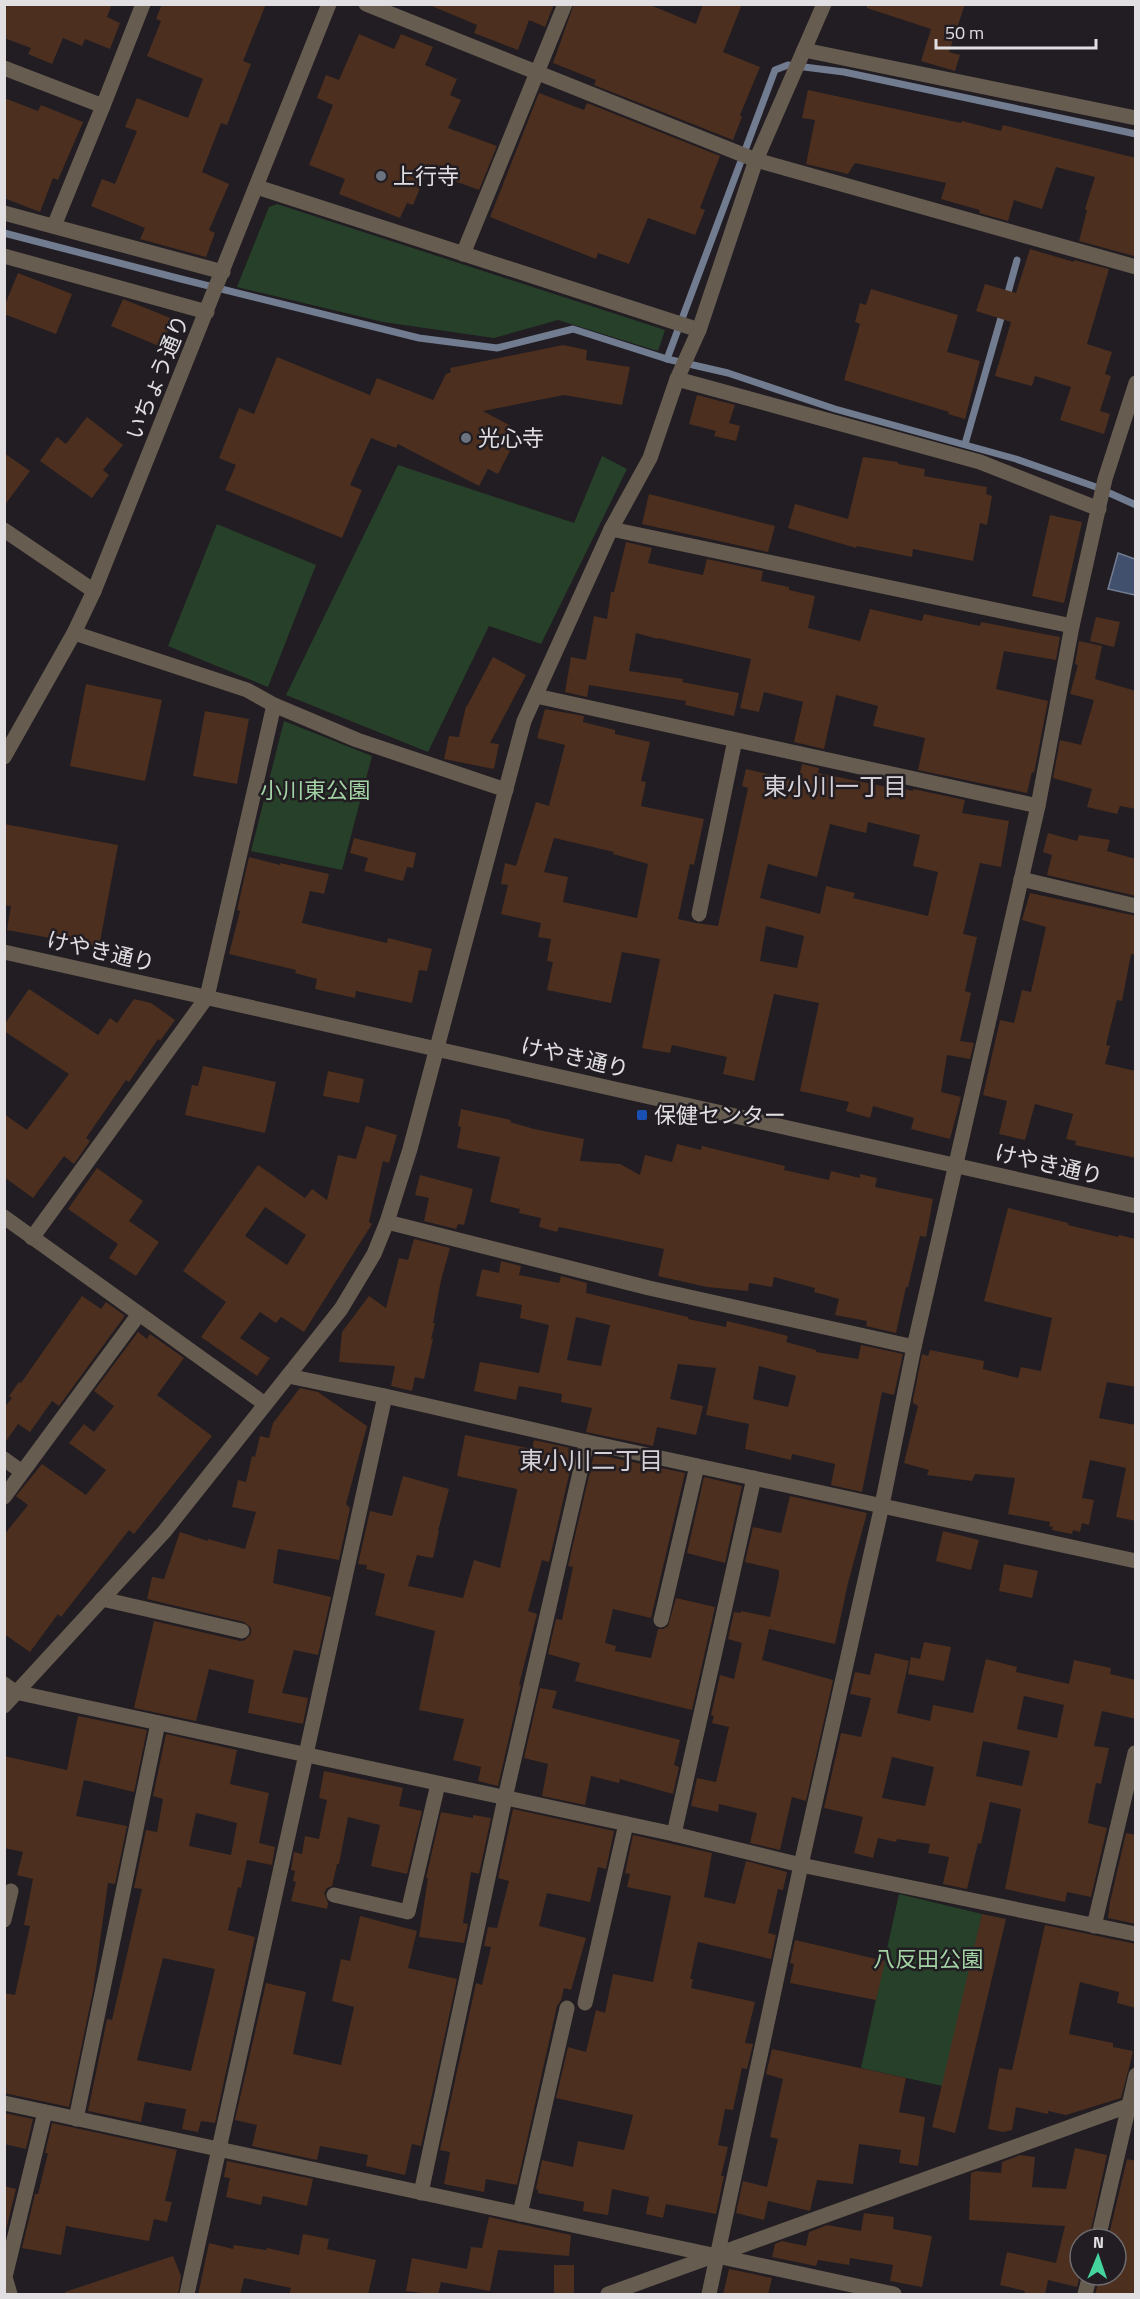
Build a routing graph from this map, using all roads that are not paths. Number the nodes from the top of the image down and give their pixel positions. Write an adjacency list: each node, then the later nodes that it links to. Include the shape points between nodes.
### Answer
1 (143, 4): 9 (street)
2 (329, 4): 12 (street, いちょう通り)
3 (366, 4): 8 (street)
4 (565, 4): 8 (street)
5 (824, 4): 6 (street)
6 (804, 50): 10 (street); 11 (street)
7 (4, 68): 9 (street)
8 (537, 73): 11 (street); 15 (street)
9 (103, 106): 14 (street)
10 (1136, 118)
11 (756, 160): 17 (street); 20 (street)
12 (257, 187): 15 (street); 18 (street, いちょう通り)
13 (4, 213): 14 (street)
14 (54, 225): 18 (street)
15 (464, 254): 20 (street)
16 (4, 256): 19 (street)
17 (1136, 267)
18 (222, 275): 19 (street, いちょう通り)
19 (208, 309): 26 (street, いちょう通り)
20 (699, 330): 21 (street)
21 (677, 379): 23 (street, via 980,462); 24 (street, via 650,458)
22 (1136, 383): 23 (street)
23 (1098, 509): 27 (street)
24 (611, 528): 27 (street); 29 (street)
25 (4, 530): 26 (street)
26 (94, 591): 28 (street, いちょう通り)
27 (1072, 626): 34 (street)
28 (74, 633): 30 (street, via 247,690); 32 (street, いちょう通り)
29 (536, 696): 31 (street); 33 (street, via 524,721)
30 (274, 705): 33 (street, via 357,740); 39 (street)
31 (735, 740): 34 (street); 37 (street)
32 (4, 757)
33 (506, 790): 40 (street)
34 (1038, 806): 35 (street)
35 (1021, 879): 36 (street); 41 (street)
36 (1136, 906)
37 (699, 914)
38 (4, 952): 39 (street, けやき通り)
39 (207, 997): 40 (street, けやき通り); 45 (street)
40 (437, 1048): 41 (street, けやき通り); 44 (street)
41 (955, 1166): 42 (street, けやき通り); 47 (street)
42 (1136, 1206)
43 (4, 1217): 45 (street)
44 (387, 1222): 47 (street, via 649,1288); 48 (street, via 374,1254 341,1309)
45 (32, 1238): 46 (street)
46 (139, 1314): 50 (street); 54 (street)
47 (914, 1347): 57 (street)
48 (288, 1376): 49 (street); 50 (street)
49 (385, 1396): 51 (street); 66 (street)
50 (265, 1404): 59 (street, via 164,1532)
51 (587, 1442): 53 (street); 68 (street)
52 (4, 1459): 54 (street)
53 (697, 1466): 55 (street); 60 (street)
54 (22, 1472): 56 (street)
55 (754, 1478): 57 (street); 70 (street)
56 (4, 1497)
57 (882, 1505): 58 (street); 71 (street)
58 (1136, 1562)
59 (102, 1599): 61 (street); 62 (street)
60 (661, 1620)
61 (242, 1631)
62 (10, 1688): 63 (street); 64 (street)
63 (4, 1706)
64 (158, 1723): 66 (street); 83 (street)
65 (1135, 1753): 75 (street)
66 (305, 1755): 67 (street); 84 (street)
67 (438, 1784): 68 (street); 73 (street, via 408,1912)
68 (505, 1798): 69 (street); 85 (street)
69 (626, 1824): 70 (street); 77 (street)
70 (674, 1834): 71 (street)
71 (801, 1865): 75 (street); 88 (street)
72 (11, 1892): 74 (street)
73 (334, 1895)
74 (4, 1920)
75 (1094, 1926): 76 (street)
76 (1136, 1934)
77 (585, 2003)
78 (567, 2008): 86 (street)
79 (1136, 2075): 81 (street)
80 (4, 2103): 82 (street)
81 (1132, 2105): 87 (street); 88 (street)
82 (45, 2112): 83 (street); 89 (street, via 4,2277)
83 (76, 2119): 84 (street)
84 (218, 2148): 85 (street); 90 (street)
85 (421, 2193): 86 (street)
86 (520, 2214): 88 (street)
87 (1101, 2227)
88 (717, 2255): 91 (street); 92 (street); 93 (street)
89 (10, 2295)
90 (187, 2295)
91 (608, 2295)
92 (709, 2295)
93 (894, 2295)

